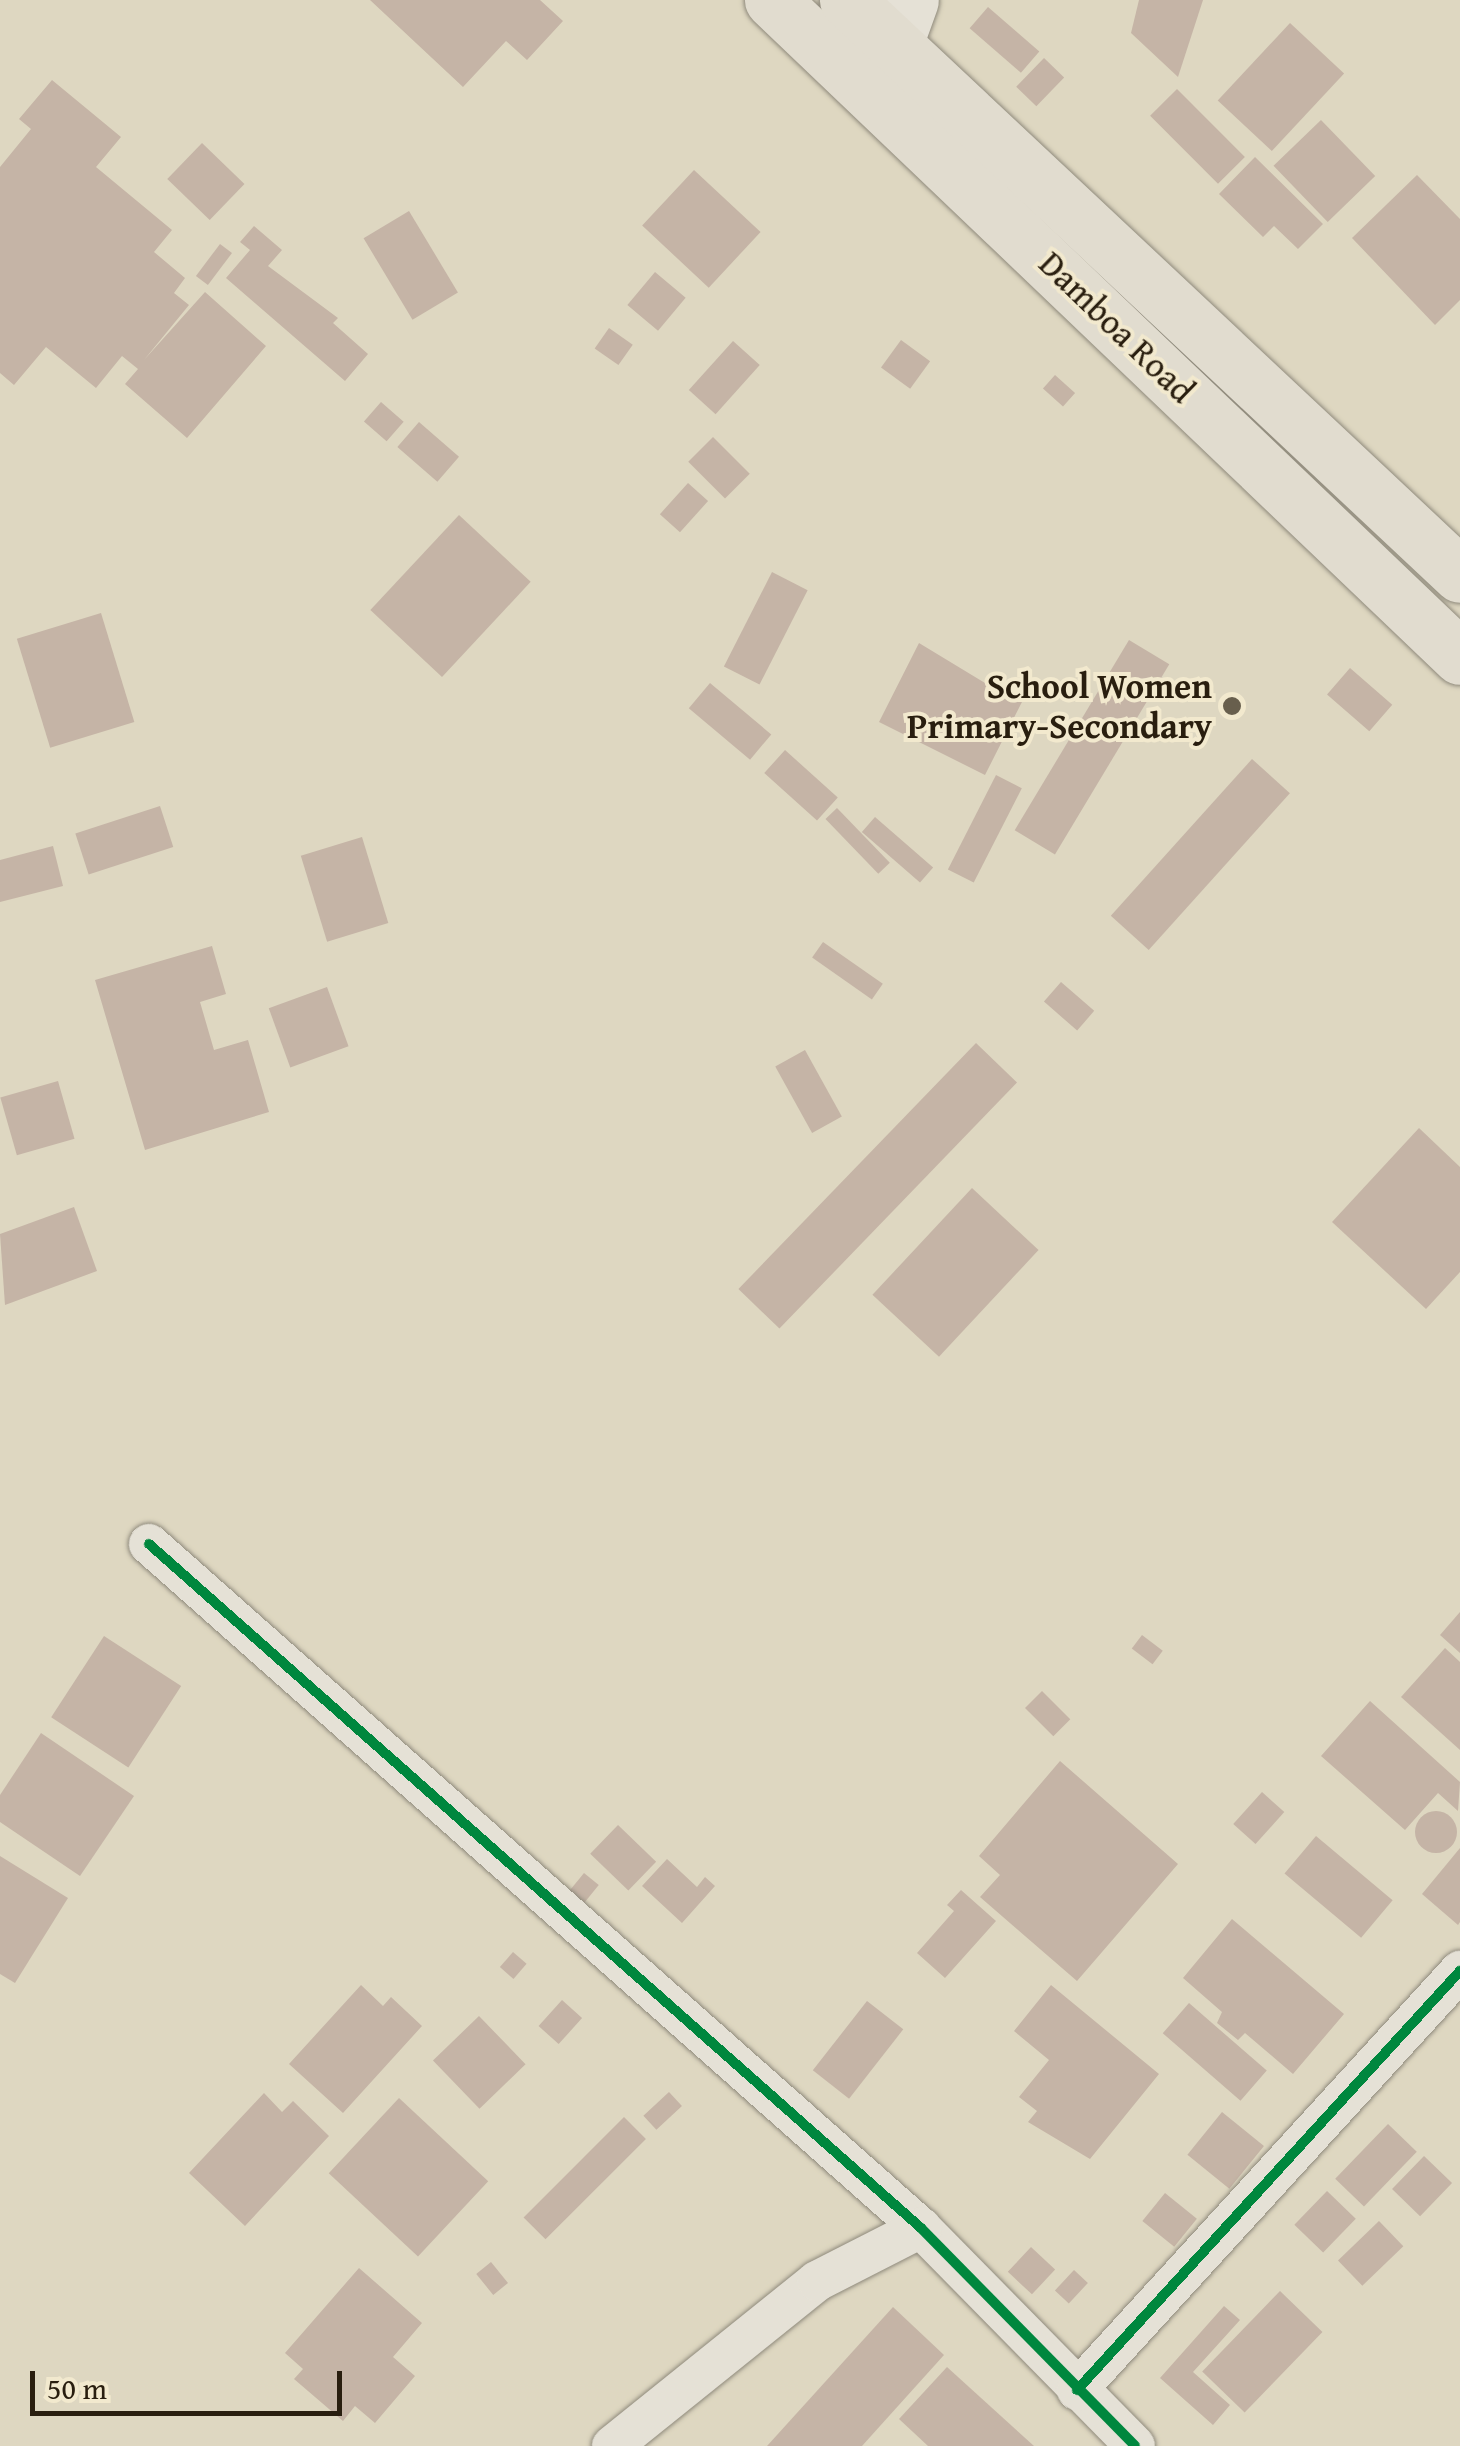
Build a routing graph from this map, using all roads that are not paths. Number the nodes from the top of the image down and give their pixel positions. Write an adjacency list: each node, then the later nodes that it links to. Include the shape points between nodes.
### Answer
1 (772, 0): 4 (main road, Damboa Road)
2 (847, 0): 3 (main road, Damboa Road)
3 (903, 23): 4 (street); 5 (main road, Damboa Road)
4 (876, 98): 6 (main road, Damboa Road)
5 (1460, 575)
6 (1460, 656)
7 (149, 1544): 9 (street)
8 (1460, 1971): 10 (street)
9 (921, 2228): 10 (street); 11 (street, via 817,2280)
10 (1077, 2390): 12 (street)
11 (612, 2446)
12 (1135, 2446)

